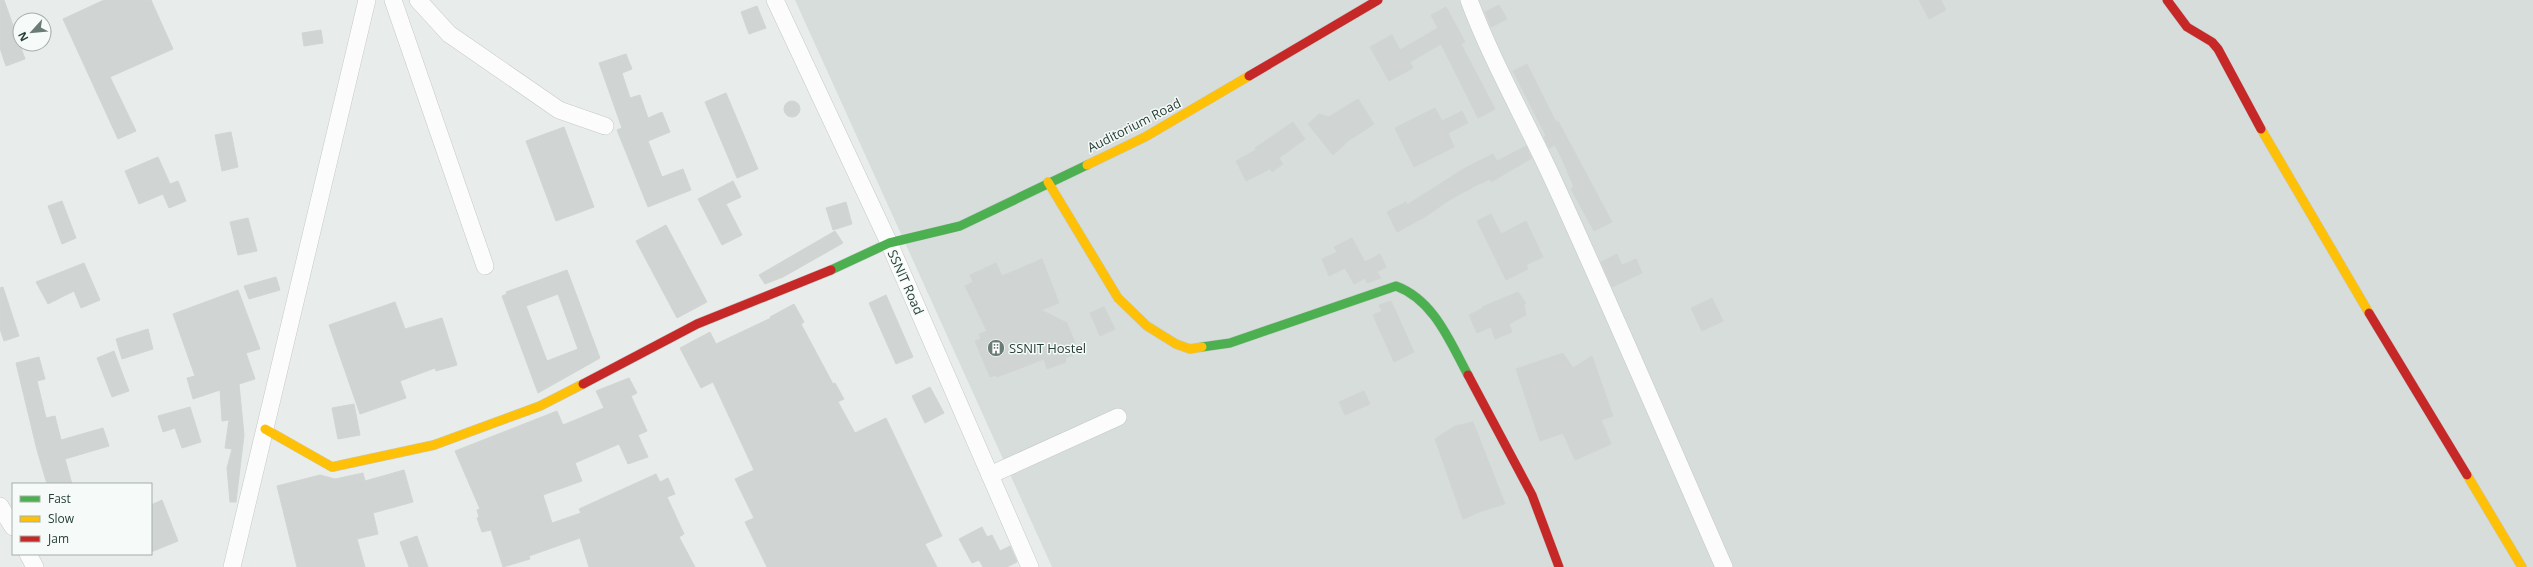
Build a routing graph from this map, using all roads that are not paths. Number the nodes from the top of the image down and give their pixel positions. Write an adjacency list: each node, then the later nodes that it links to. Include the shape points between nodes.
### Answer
1 (367, 0): 13 (street)
2 (393, 0): 11 (street)
3 (418, 0): 8 (street, via 449,34 559,110)
4 (775, 0): 10 (street, SSNIT Road)
5 (1378, 0): 9 (street, Auditorium Road, via 1146,137)
6 (1469, 0): 22 (street, via 1490,50 1594,268)
7 (2167, 0): 23 (street, via 2187,27 2212,42 2218,49 2285,173)
8 (606, 126)
9 (1048, 182): 10 (street, Auditorium Road, via 960,226); 21 (street, via 1118,298 1147,326 1176,344 1190,349 1230,343 1396,286 1410,291 1422,300 1444,330 1474,383 1532,495)
10 (889, 243): 13 (street, Auditorium Road, via 802,283 698,324 540,406 434,445 332,467); 14 (street, SSNIT Road)
11 (485, 266)
12 (1118, 417): 14 (street)
13 (265, 429): 19 (street)
14 (990, 475): 20 (street, SSNIT Road)
15 (0, 506): 16 (street)
16 (12, 525)
17 (29, 555): 18 (street)
18 (35, 567)
19 (232, 567)
20 (1030, 567)
21 (1559, 567)
22 (1724, 567)
23 (2522, 567)

